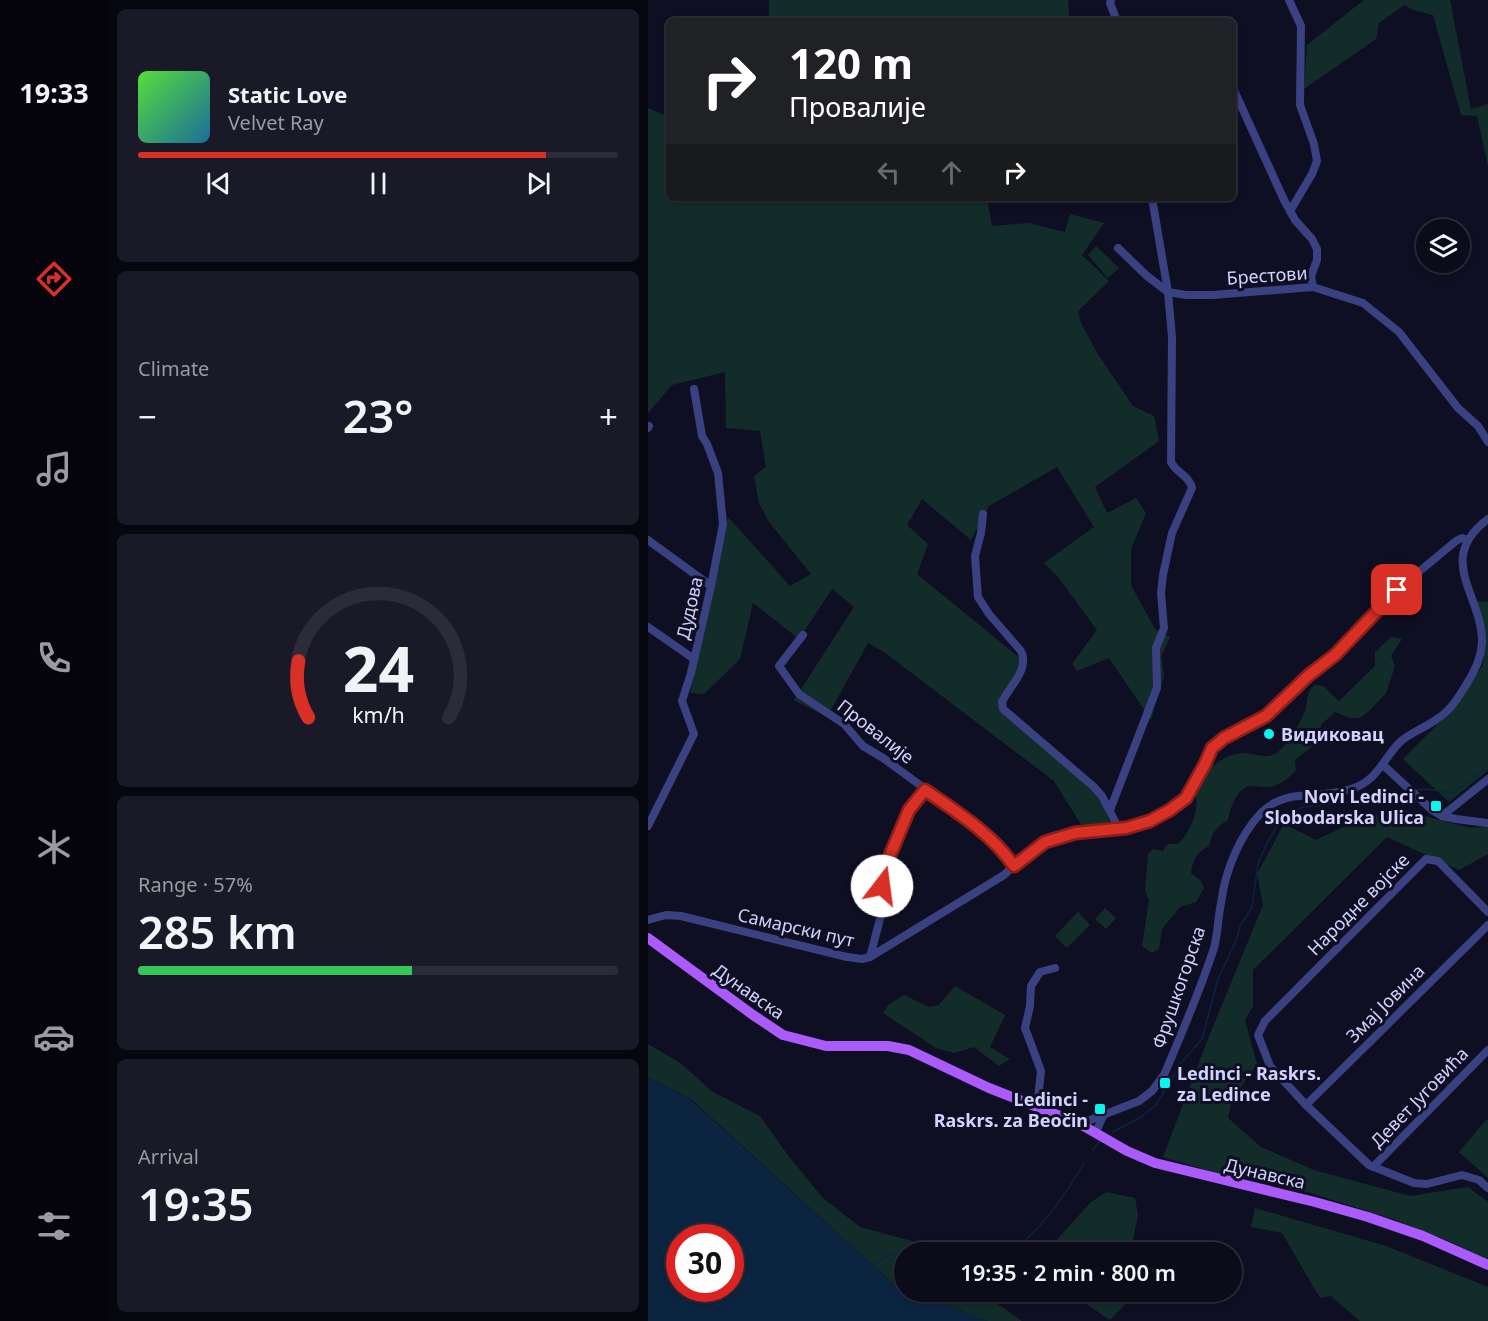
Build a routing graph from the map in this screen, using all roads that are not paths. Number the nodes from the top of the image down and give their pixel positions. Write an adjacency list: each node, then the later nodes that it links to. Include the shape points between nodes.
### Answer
1 (1112, 0): 3 (street)
2 (1289, 0): 6 (street, via 1301,26 1300,105 1317,160)
3 (1116, 18)
4 (1236, 95): 6 (street)
5 (1153, 201): 9 (street)
6 (1290, 212): 8 (street, via 1317,249 1311,276)
7 (1118, 248): 9 (street)
8 (1313, 287): 9 (street, Брестови, via 1213,296); 11 (street, Брестови, via 1364,303 1399,332)
9 (1168, 292): 23 (street, via 1172,337 1170,462 1192,488 1172,533 1162,575 1164,628 1156,648 1157,688)
10 (694, 389): 16 (street, Дудова, via 701,432 718,473 722,505 722,534)
11 (1488, 442)
12 (983, 514): 23 (street, via 975,556 978,597 1024,659 1002,702 1003,709 1094,787)
13 (1488, 519): 15 (street)
14 (648, 540): 16 (street)
15 (1468, 540): 20 (street, Фрушкогорска, via 1463,574 1482,643 1475,669 1445,713 1404,738); 27 (street, Самарски пут, via 1456,541 1397,590 1335,655 1266,716 1212,748 1186,798 1150,821)
16 (711, 586): 19 (street, Дудова)
17 (648, 627): 19 (street)
18 (803, 635): 22 (street, Провалије, via 779,666 791,686 843,723 863,746)
19 (694, 659): 26 (street, Дудова, via 682,701 694,734)
20 (1383, 765): 24 (street); 38 (street, Фрушкогорска, via 1371,778 1350,790 1276,801 1254,821 1228,871 1214,945 1164,1075 1139,1101)
21 (1488, 778): 24 (street)
22 (925, 790): 28 (street, Провалије, via 965,818); 33 (street, via 909,810 885,867)
23 (1110, 810): 27 (street)
24 (1442, 816): 25 (street)
25 (1488, 823)
26 (648, 826)
27 (1119, 829): 28 (street, Самарски пут, via 1057,837)
28 (1014, 866): 33 (street, Самарски пут)
29 (1488, 912): 36 (street, Народне војске, via 1438,861 1426,859 1264,1021 1258,1035 1270,1065)
30 (648, 920): 33 (street, Самарски пут, via 681,916 847,957)
31 (1488, 925): 36 (street, Змај Јовина)
32 (651, 940): 37 (main road, Дунавска, via 783,1035 826,1046 909,1050)
33 (870, 957)
34 (1055, 968): 37 (street, via 1040,972 1034,980 1025,1028 1041,1071)
35 (1488, 1050): 41 (street, Девет Југовића)
36 (1306, 1105): 41 (street)
37 (1037, 1108): 39 (main road, Дунавска)
38 (1104, 1114): 39 (street, Фрушкогорска); 40 (street)
39 (1080, 1124): 40 (main road, Дунавска)
40 (1096, 1132): 43 (main road, Дунавска, via 1155,1163 1368,1217)
41 (1373, 1167): 42 (street, via 1414,1183 1427,1184 1462,1175 1479,1180)
42 (1488, 1188)
43 (1488, 1265)

